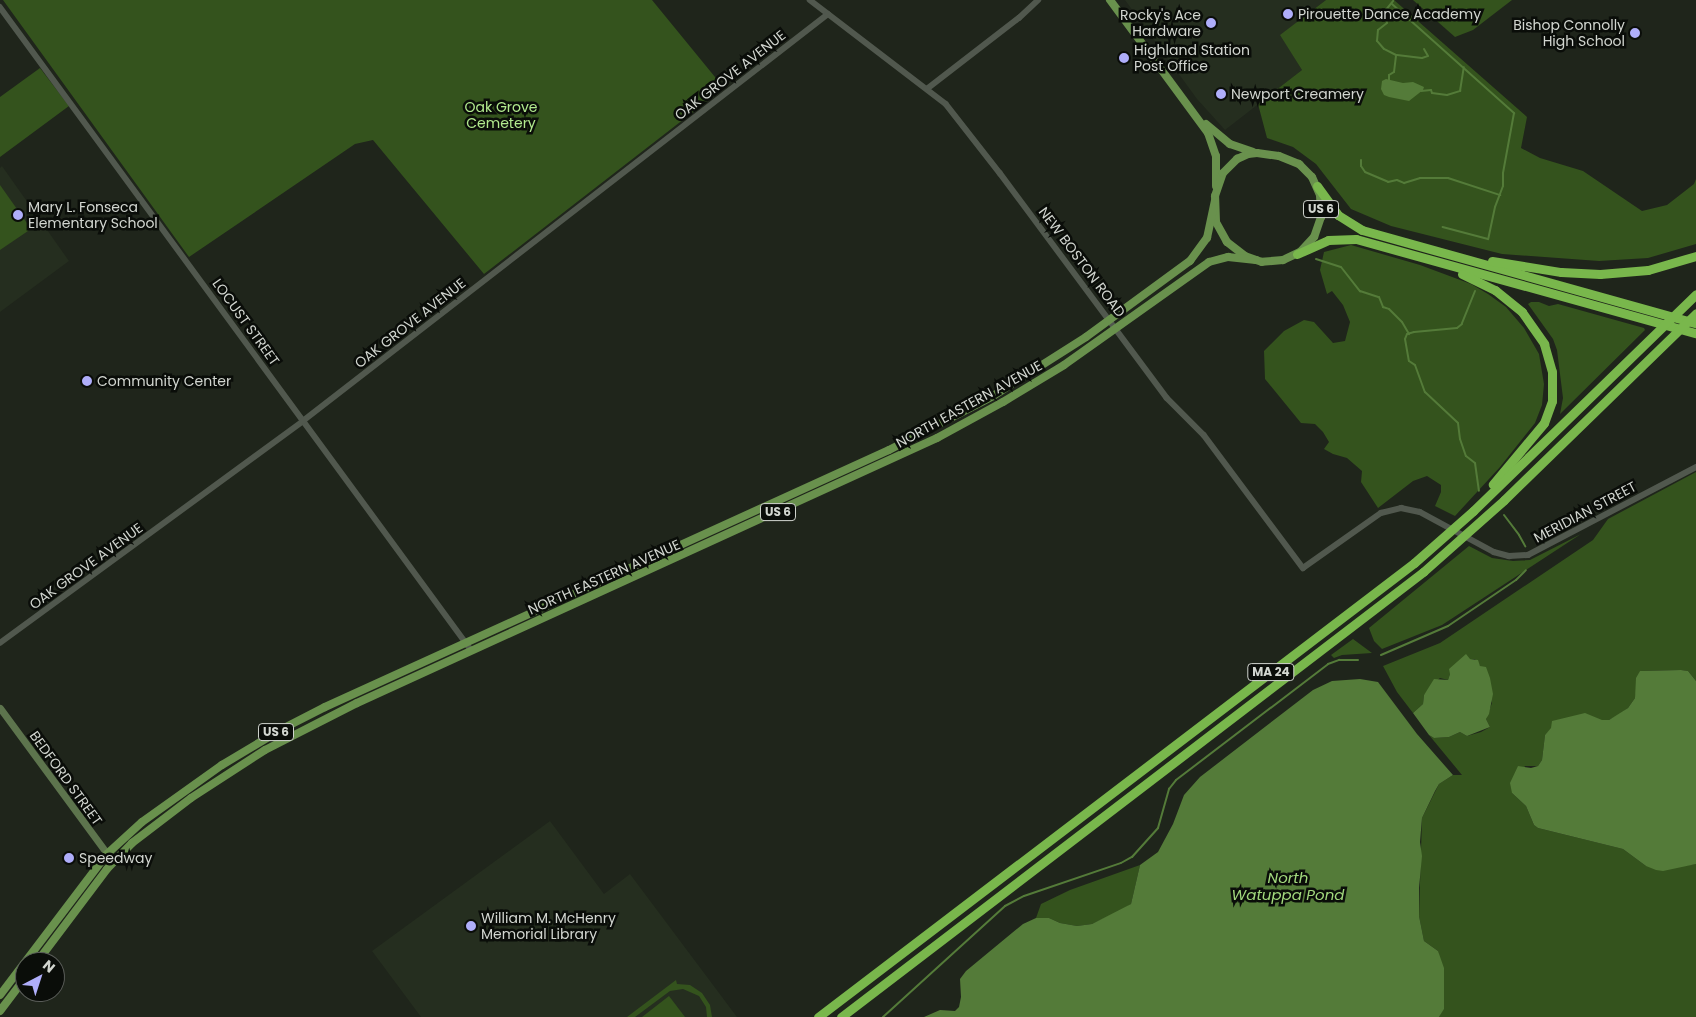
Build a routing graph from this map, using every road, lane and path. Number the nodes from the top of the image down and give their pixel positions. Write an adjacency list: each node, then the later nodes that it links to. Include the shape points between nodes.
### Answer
1 (810, 0): 5 (street, NEW BOSTON ROAD)
2 (1038, 0): 6 (street)
3 (1110, 0): 7 (main road, US 6)
4 (0, 7): 22 (street, LOCUST STREET)
5 (828, 14): 6 (street, NEW BOSTON ROAD); 22 (street, OAK GROVE AVENUE)
6 (927, 89): 18 (street, NEW BOSTON ROAD, via 955,115)
7 (1198, 117): 8 (main road, US 6, via 1230,144); 10 (main road, US 6, via 1215,151)
8 (1257, 153): 9 (main road, US 6, via 1295,162 1309,173); 10 (main road, via 1244,155 1229,165 1221,177)
9 (1317, 186): 11 (highway, via 1338,215 1353,226); 12 (main road, US 6, via 1321,208 1318,229 1309,244)
10 (1215, 199): 15 (main road, via 1216,222 1224,237 1240,253); 18 (main road, US 6, via 1209,233 1194,258)
11 (1440, 252): 14 (highway, via 1552,271 1600,274 1648,270); 19 (highway)
12 (1297, 254): 13 (highway, via 1323,241 1342,238); 15 (main road, US 6, via 1278,261)
13 (1408, 254): 21 (highway); 25 (highway, via 1477,280 1507,298 1536,331 1552,367 1552,396 1543,426)
14 (1696, 256)
15 (1256, 260): 20 (main road, US 6, via 1228,257 1209,262)
16 (1696, 294): 25 (highway, MA 24)
17 (1696, 313): 37 (highway, MA 24, via 1504,500 1424,572)
18 (1109, 320): 20 (street, NEW BOSTON ROAD); 27 (main road, NORTH EASTERN AVENUE / US 6, via 1020,380 916,437)
19 (1696, 323)
20 (1115, 328): 24 (street, NEW BOSTON ROAD, via 1169,401 1208,439 1303,568 1381,514); 28 (main road, NORTH EASTERN AVENUE / US 6, via 1034,383 922,446)
21 (1692, 332)
22 (303, 421): 26 (street, OAK GROVE AVENUE); 27 (street, LOCUST STREET)
23 (1696, 467): 24 (street, MERIDIAN STREET, via 1533,553 1504,555 1417,511)
24 (1401, 508)
25 (1458, 524): 36 (highway, MA 24, via 1351,612)
26 (0, 643)
27 (466, 643): 28 (street, LOCUST STREET); 30 (main road, NORTH EASTERN AVENUE / US 6, via 325,706 256,744 173,798)
28 (472, 651): 31 (main road, NORTH EASTERN AVENUE / US 6, via 330,715 265,750 167,815)
29 (0, 708): 30 (main road, BEDFORD STREET)
30 (107, 854): 31 (main road, BEDFORD STREET); 34 (main road, US 6)
31 (112, 862): 32 (main road, US 6)
32 (44, 952)
33 (15, 991): 35 (main road)
34 (0, 995)
35 (0, 1011)
36 (818, 1017)
37 (841, 1017)

